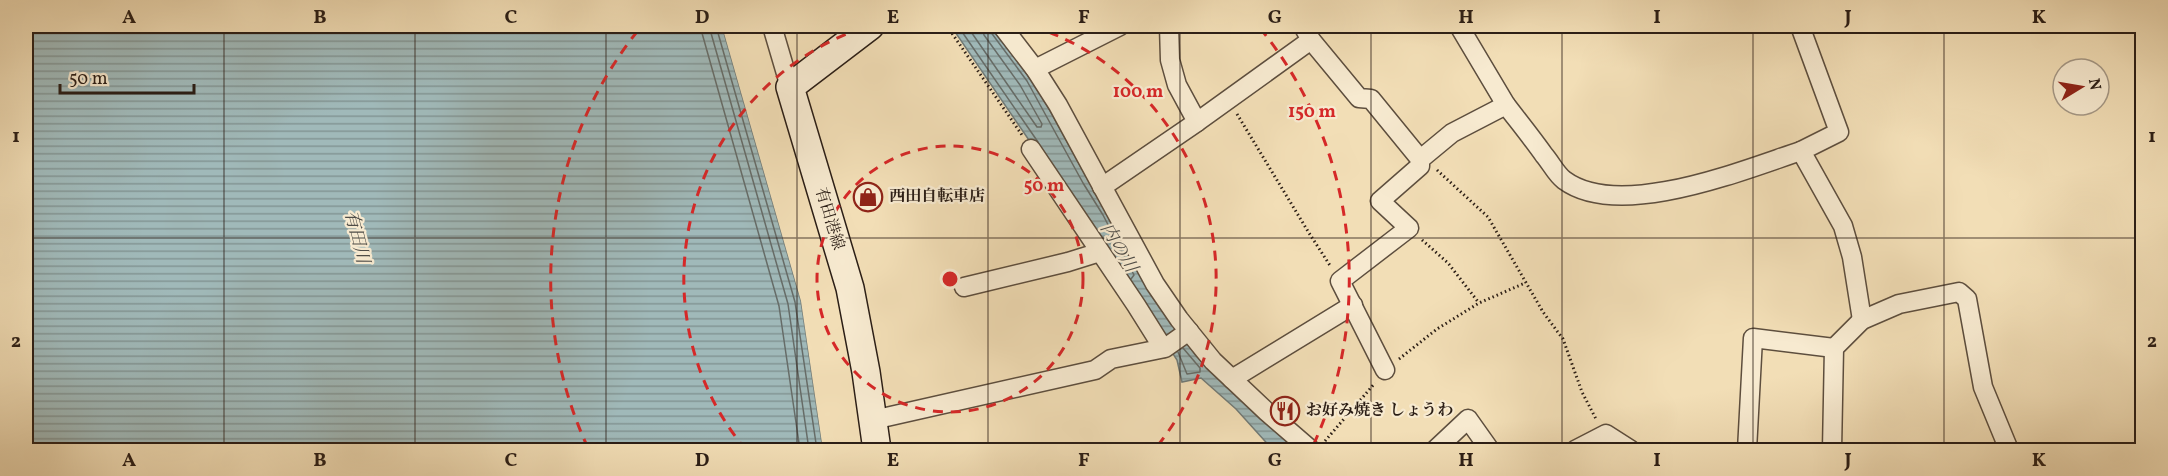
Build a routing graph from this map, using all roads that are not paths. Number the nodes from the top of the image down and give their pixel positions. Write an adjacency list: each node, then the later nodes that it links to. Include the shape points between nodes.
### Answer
1 (772, 26): 10 (street)
2 (870, 26): 10 (main road)
3 (1002, 26): 9 (street)
4 (1120, 26): 9 (street)
5 (1169, 26): 12 (street, via 1170,60 1177,85)
6 (1459, 26): 11 (street)
7 (1800, 26): 14 (street, via 1839,132)
8 (1307, 33): 12 (street); 15 (street, via 1359,98 1371,99)
9 (1035, 69): 16 (street)
10 (790, 87): 26 (main road, 有田港線, via 850,288)
11 (1506, 105): 14 (street, via 1562,179 1576,188 1606,196 1663,192); 15 (street, via 1452,133)
12 (1197, 122): 16 (street)
13 (1031, 149): 17 (street)
14 (1801, 151): 20 (street, via 1842,226 1852,257)
15 (1422, 158): 19 (street, via 1420,166 1380,201 1409,228 1340,281)
16 (1102, 187): 21 (street, via 1155,284)
17 (1100, 252): 18 (street); 22 (street)
18 (964, 287)
19 (1353, 305): 24 (street); 25 (street)
20 (1862, 320): 23 (street); 35 (street, via 1899,304 1959,292 1967,299 1983,387)
21 (1187, 333): 22 (street); 25 (street)
22 (1164, 348): 26 (street, via 1111,359 1095,370)
23 (1834, 348): 33 (street, via 1753,339); 34 (street)
24 (1385, 370)
25 (1232, 379): 27 (street)
26 (873, 420): 28 (main road, 有田港線)
27 (1317, 447)
28 (877, 450)
29 (1435, 450): 30 (street, via 1468,419)
30 (1490, 450)
31 (1575, 450): 32 (street, via 1606,434)
32 (1631, 450)
33 (1747, 450)
34 (1832, 450)
35 (2009, 450)

